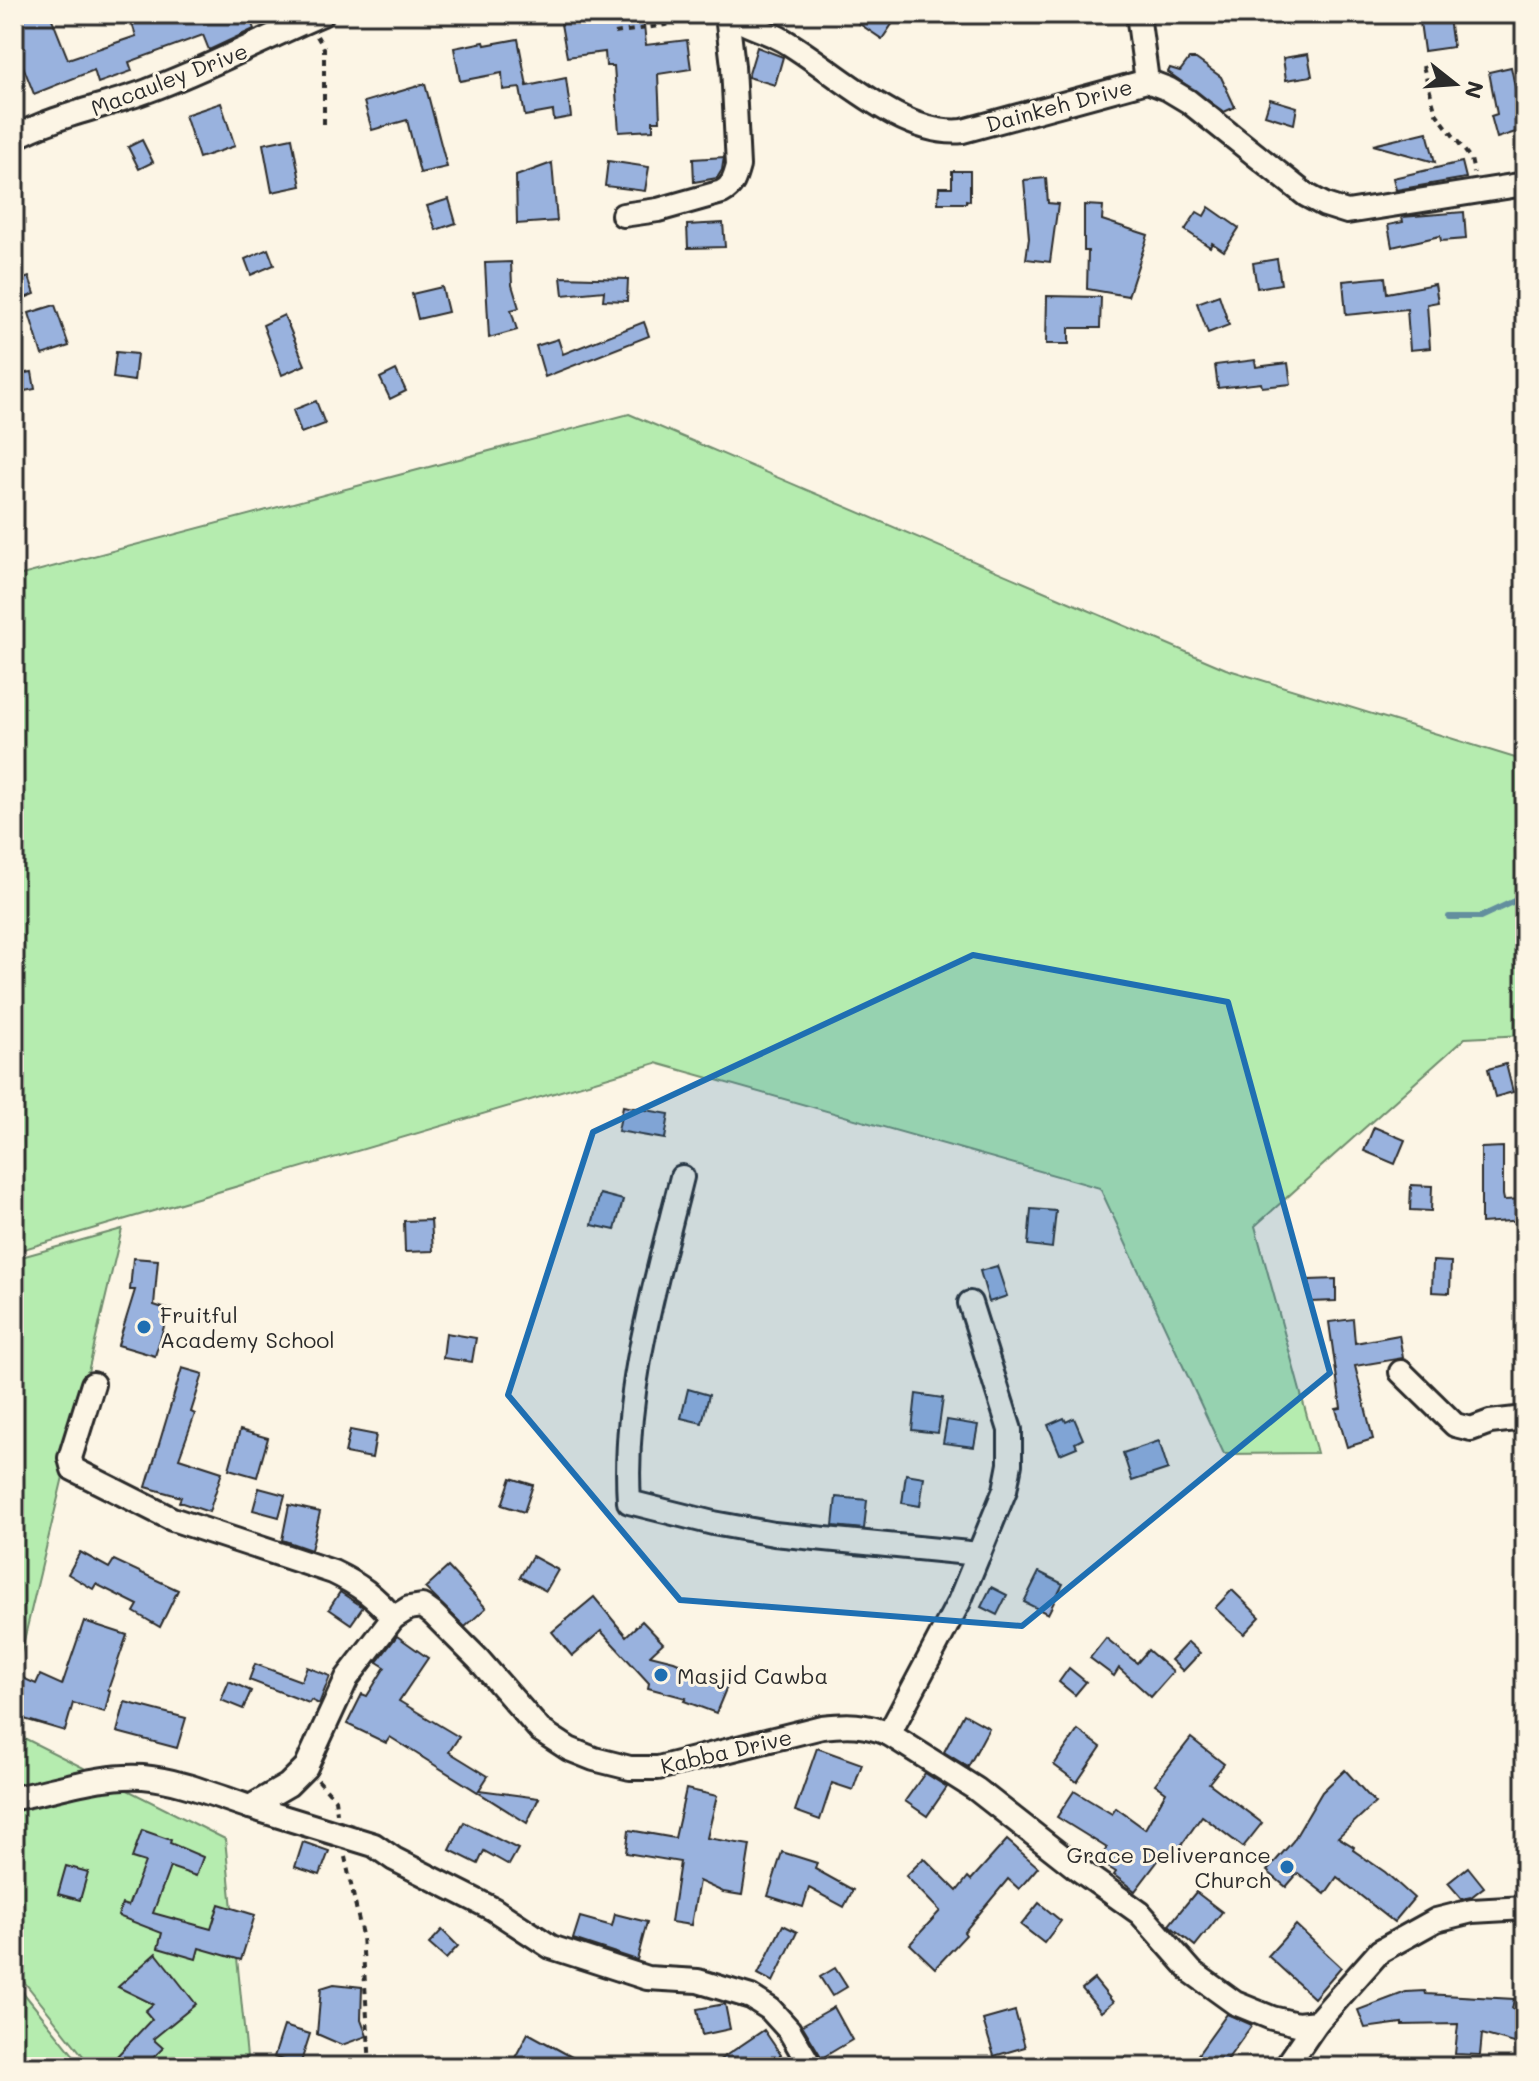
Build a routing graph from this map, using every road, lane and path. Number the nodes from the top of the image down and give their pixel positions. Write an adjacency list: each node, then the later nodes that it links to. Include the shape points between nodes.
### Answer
1 (1138, 14): 6 (street)
2 (727, 15): 4 (path); 6 (street, Dainkeh Drive, via 782,39 884,107 924,128 948,132); 11 (street, via 735,178 722,192)
3 (315, 17): 7 (path, via 324,48); 8 (street, Macauley Drive, via 207,68)
4 (615, 33)
5 (1423, 66): 10 (path, via 1436,113 1471,159)
6 (1147, 81): 10 (street, Dainkeh Drive, via 1188,101 1287,182 1325,205 1347,212)
7 (324, 130)
8 (14, 138)
9 (1525, 184): 10 (street, Dainkeh Drive)
10 (1479, 191)
11 (623, 215)
12 (682, 1177): 17 (street, via 631,1414 629,1502 774,1534)
13 (970, 1303): 17 (street, via 1010,1430 1005,1490)
14 (1401, 1372): 16 (street, via 1455,1425 1471,1429)
15 (93, 1384): 18 (street, via 70,1458 73,1469 172,1519 344,1578 374,1596)
16 (1525, 1418)
17 (979, 1554): 19 (street)
18 (393, 1618): 19 (street, Kabba Drive, via 422,1606 478,1659 540,1730 569,1749 630,1768 658,1768 850,1723); 20 (street, via 347,1678)
19 (889, 1734): 25 (street, Kabba Drive, via 976,1789 1140,1913 1192,1972 1235,2003 1297,2024)
20 (306, 1767): 22 (street, via 288,1785); 23 (path, via 335,1799)
21 (14, 1798): 22 (street, via 142,1777)
22 (250, 1807): 23 (street)
23 (341, 1832): 26 (path, via 362,1935); 27 (street, via 483,1903 551,1947 647,1978 698,1981 751,1997 789,2030)
24 (1525, 1908): 25 (street, via 1472,1911 1436,1920 1394,1943 1380,1951)
25 (1317, 2022): 28 (street)
26 (370, 2067)
27 (811, 2067)
28 (1286, 2067)

